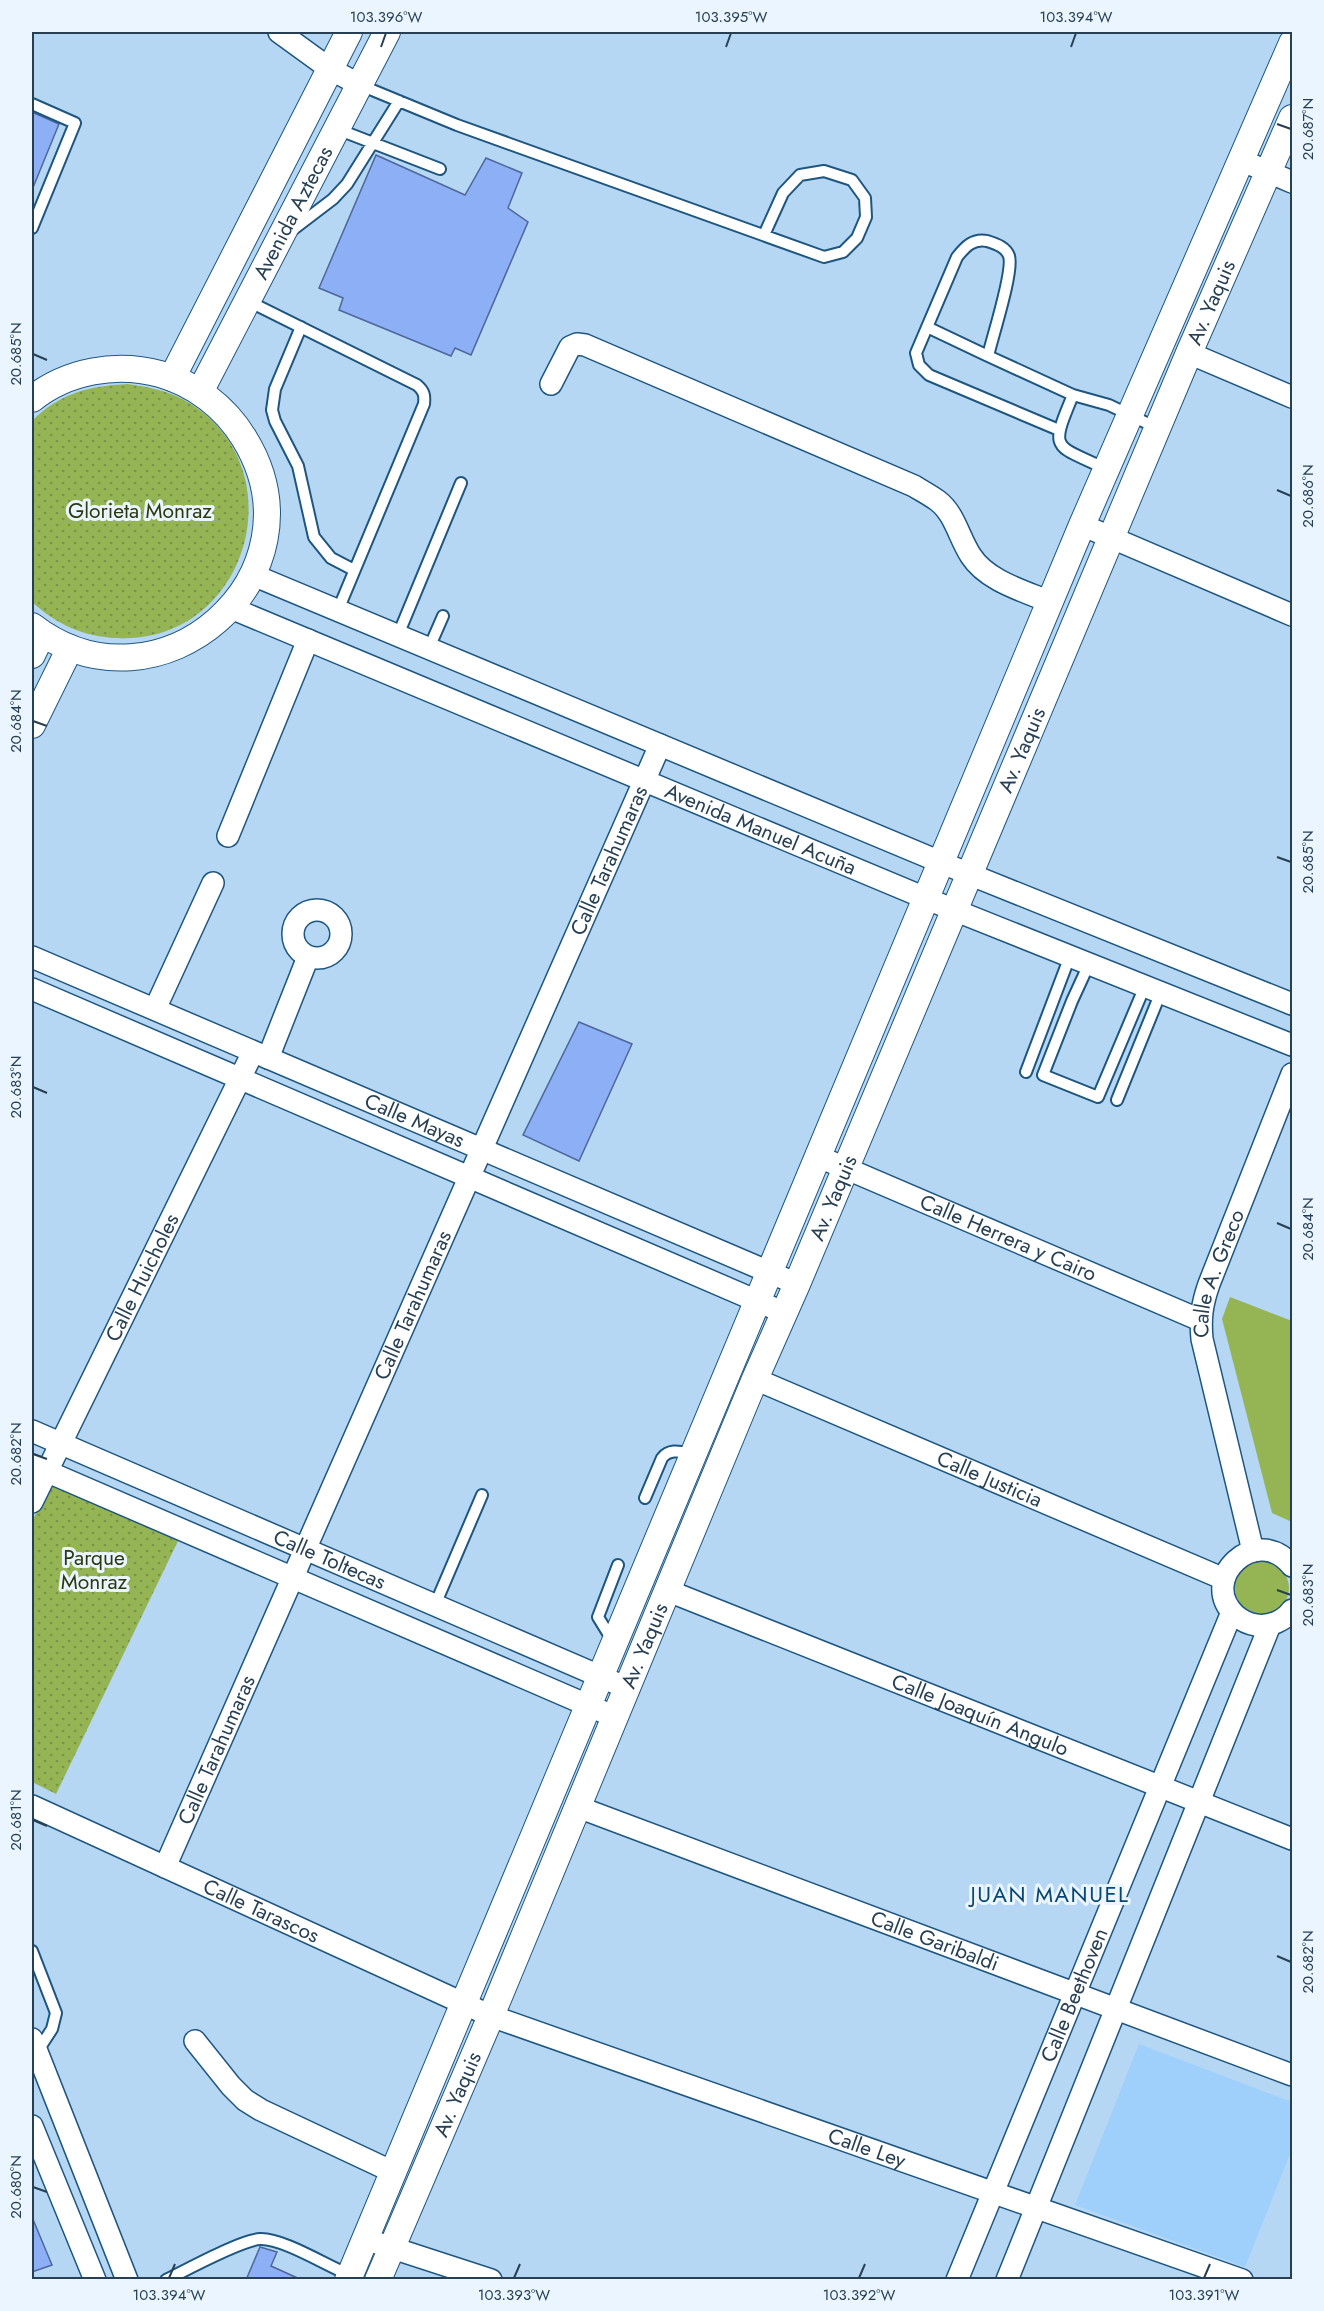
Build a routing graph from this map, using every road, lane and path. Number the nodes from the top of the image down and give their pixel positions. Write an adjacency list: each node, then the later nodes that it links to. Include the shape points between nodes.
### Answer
1 (279, 32): 5 (street)
2 (349, 32): 5 (street, Avenida Aztecas)
3 (387, 32): 6 (street, Avenida Aztecas)
4 (1293, 43): 12 (street, Av. Yaquis)
5 (330, 69): 6 (street); 24 (street, Avenida Aztecas)
6 (360, 85): 7 (lane); 10 (street, Avenida Aztecas)
7 (399, 101): 11 (lane); 17 (lane)
8 (32, 105): 16 (lane, via 75,123)
9 (1293, 118): 14 (street, Av. Yaquis)
10 (337, 129): 11 (lane); 18 (street, Avenida Aztecas)
11 (373, 143): 13 (lane); 18 (lane, via 333,199)
12 (1243, 160): 14 (street); 30 (street, Av. Yaquis)
13 (440, 169)
14 (1269, 172): 15 (street); 22 (street, Av. Yaquis)
15 (1293, 182)
16 (32, 228)
17 (764, 235): 17 (lane, via 783,193 800,175 824,171 852,180 865,198 866,217 857,238 843,252 824,257)
18 (277, 242): 19 (street, Avenida Aztecas)
19 (247, 300): 20 (lane); 26 (street, Avenida Aztecas)
20 (301, 327): 37 (lane, via 275,389 272,410 298,466 314,537 331,558); 37 (lane, via 417,385 425,397)
21 (927, 327): 23 (lane); 23 (lane, via 957,257 967,244 984,240 1001,246 1009,256 1009,273); 32 (lane, via 916,352 919,365 929,375)
22 (1189, 352): 28 (street); 31 (street, Av. Yaquis)
23 (988, 356): 27 (lane)
24 (172, 378): 26 (street); 29 (street, via 119,368 92,371 66,379)
25 (551, 384): 39 (street, via 570,347 585,345 903,481 939,502 971,557 987,572)
26 (200, 392): 38 (street, via 238,427 261,474 266,525)
27 (1073, 395): 30 (lane); 32 (lane)
28 (1293, 397)
29 (32, 399)
30 (1129, 414): 31 (lane); 33 (street, Av. Yaquis)
31 (1157, 428): 36 (street, Av. Yaquis)
32 (1059, 430): 33 (lane, via 1060,445 1066,450)
33 (1106, 469): 35 (street, Av. Yaquis)
34 (461, 483): 45 (lane)
35 (1082, 525): 36 (street); 39 (street, Av. Yaquis)
36 (1111, 538): 42 (street); 54 (street, Av. Yaquis)
37 (354, 570): 41 (lane)
38 (253, 575): 40 (street); 41 (street, Avenida Manuel Acuña)
39 (1050, 602): 53 (street, Av. Yaquis)
40 (231, 608): 46 (street, Avenida Manuel Acuña); 47 (street, via 192,639 153,654 120,657)
41 (338, 610): 45 (street, Avenida Manuel Acuña)
42 (1293, 615)
43 (443, 616): 48 (lane)
44 (34, 635): 47 (street)
45 (398, 635): 48 (street, Avenida Manuel Acuña)
46 (308, 640): 51 (street, Avenida Manuel Acuña); 52 (street)
47 (70, 648): 49 (street)
48 (429, 648): 50 (street, Avenida Manuel Acuña)
49 (32, 725)
50 (660, 745): 51 (street, Calle Tarahumaras); 53 (street, Avenida Manuel Acuña)
51 (644, 781): 56 (street, Avenida Manuel Acuña); 71 (street, Calle Tarahumaras)
52 (228, 836)
53 (941, 862): 54 (street, Avenida Manuel Acuña); 56 (street, Av. Yaquis)
54 (969, 874): 57 (street, Av. Yaquis); 63 (street, Avenida Manuel Acuña)
55 (213, 883): 64 (street)
56 (926, 898): 57 (street, Avenida Manuel Acuña); 72 (street, Av. Yaquis)
57 (954, 910): 60 (street, Avenida Manuel Acuña); 73 (street, Av. Yaquis)
58 (32, 957): 64 (street, Calle Mayas)
59 (308, 957): 66 (street, Calle Huicholes)
60 (1079, 960): 62 (street, Avenida Manuel Acuña); 62 (lane, via 1071,1001 1043,1075 1098,1097); 67 (lane)
61 (32, 989): 69 (street, Calle Mayas)
62 (1153, 989): 65 (street, Avenida Manuel Acuña); 70 (lane)
63 (1293, 1004)
64 (155, 1009): 66 (street, Calle Mayas)
65 (1293, 1045)
66 (261, 1055): 69 (street, Calle Huicholes); 71 (street, Calle Mayas)
67 (1026, 1072)
68 (1293, 1074): 79 (street, Calle A. Greco, via 1209,1284)
69 (240, 1079): 74 (street, Calle Mayas); 82 (street, Calle Huicholes)
70 (1117, 1100)
71 (482, 1149): 74 (street, Calle Tarahumaras); 75 (street, Calle Mayas)
72 (817, 1156): 73 (street, Calle Herrera y Cairo); 75 (street, Av. Yaquis)
73 (846, 1168): 76 (street, Av. Yaquis); 79 (street, Calle Herrera y Cairo)
74 (469, 1177): 77 (street, Calle Mayas); 88 (street, Calle Tarahumaras)
75 (769, 1272): 76 (street, Calle Mayas); 77 (street, Av. Yaquis)
76 (797, 1284): 78 (street, Av. Yaquis)
77 (757, 1301): 78 (street, Calle Mayas); 83 (street, Av. Yaquis)
78 (785, 1313): 80 (street, Av. Yaquis)
79 (1200, 1320): 89 (street, Calle A. Greco)
80 (755, 1379): 93 (street, Calle Justicia); 94 (street, Av. Yaquis)
81 (32, 1431): 82 (street, Calle Toltecas)
82 (60, 1443): 84 (street, Calle Huicholes); 88 (street, Calle Toltecas)
83 (693, 1454): 86 (lane, via 667,1452); 99 (street, Av. Yaquis)
84 (39, 1468): 87 (street, Calle Huicholes); 92 (street, Calle Toltecas)
85 (482, 1495): 95 (lane)
86 (645, 1498)
87 (32, 1502)
88 (305, 1549): 92 (street, Calle Tarahumaras); 95 (street, Calle Toltecas)
89 (1253, 1551): 91 (street, via 1272,1551); 93 (street, via 1235,1560)
90 (618, 1564): 99 (lane, via 598,1617)
91 (1293, 1566)
92 (292, 1578): 102 (street, Calle Toltecas); 109 (street, Calle Tarahumaras)
93 (1224, 1579): 97 (street, via 1224,1596)
94 (666, 1590): 101 (street, Av. Yaquis); 104 (street, Calle Joaquín Angulo)
95 (435, 1605): 100 (street, Calle Toltecas)
96 (1293, 1610): 98 (street)
97 (1232, 1612): 98 (street, via 1253,1625); 104 (street, Calle Beethoven)
98 (1270, 1625): 105 (street, Calle Beethoven)
99 (614, 1643): 100 (street, Av. Yaquis)
100 (600, 1676): 101 (street, Calle Toltecas); 102 (street, Av. Yaquis)
101 (627, 1688): 103 (street, Av. Yaquis)
102 (588, 1705): 103 (street, Calle Toltecas); 112 (street, Av. Yaquis)
103 (615, 1717): 107 (street, Av. Yaquis)
104 (1160, 1787): 105 (street, Calle Joaquín Angulo); 111 (street, Calle Beethoven)
105 (1198, 1802): 108 (street, Calle Joaquín Angulo); 113 (street, Calle Beethoven)
106 (32, 1806): 109 (street, Calle Tarascos)
107 (578, 1808): 111 (street, Calle Garibaldi); 114 (street, Av. Yaquis)
108 (1293, 1839)
109 (165, 1867): 112 (street, Calle Tarascos)
110 (32, 1951): 116 (lane, via 56,2013 52,2029)
111 (1075, 1994): 113 (street, Calle Garibaldi); 120 (street, Calle Beethoven)
112 (463, 2004): 114 (street, Calle Tarascos); 119 (street, Av. Yaquis)
113 (1116, 2009): 117 (street, Calle Garibaldi); 121 (street, Calle Beethoven)
114 (491, 2016): 120 (street, Calle Ley); 123 (street, Av. Yaquis)
115 (195, 2042): 119 (street, via 245,2100)
116 (34, 2046): 126 (street)
117 (1293, 2075)
118 (32, 2126): 125 (street)
119 (393, 2172): 122 (street, Av. Yaquis)
120 (993, 2194): 121 (street, Calle Ley); 130 (street, Calle Beethoven)
121 (1037, 2209): 131 (street, Calle Beethoven); 132 (street, Calle Ley)
122 (365, 2239): 123 (street); 124 (street, Av. Yaquis)
123 (392, 2248): 128 (street, Av. Yaquis); 129 (street)
124 (349, 2278): 127 (lane, via 281,2243 259,2239)
125 (95, 2280)
126 (127, 2280)
127 (166, 2280)
128 (378, 2280)
129 (491, 2280)
130 (957, 2280)
131 (1007, 2280)
132 (1242, 2280)

